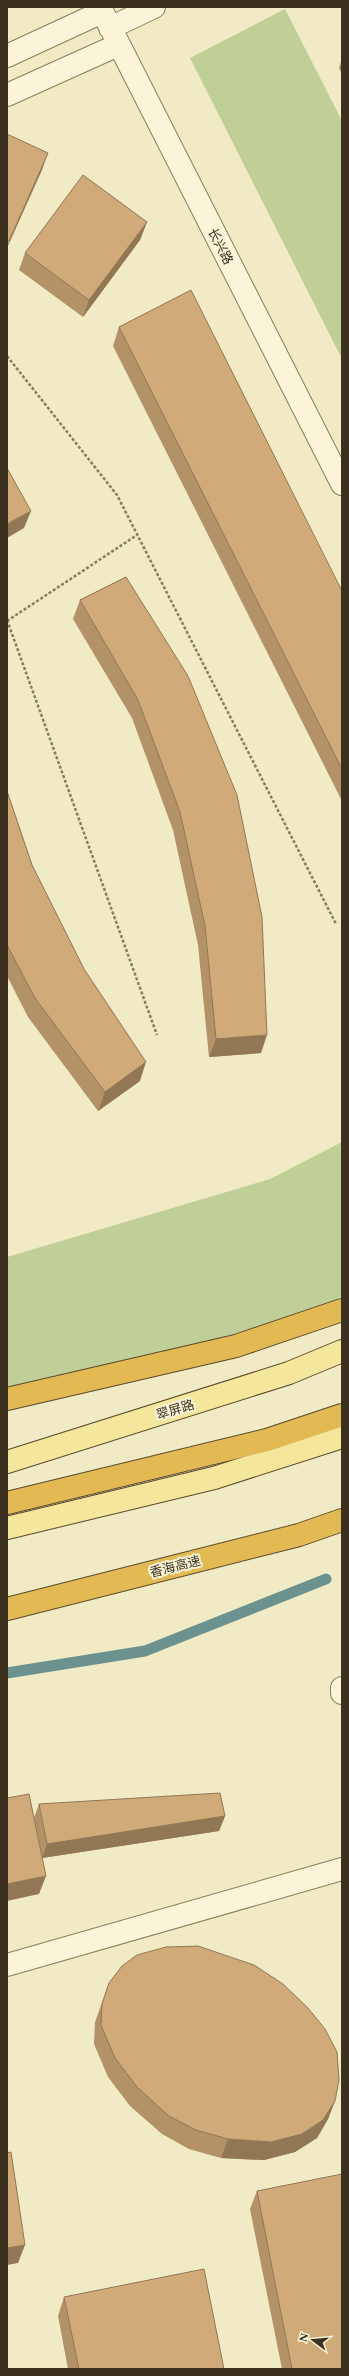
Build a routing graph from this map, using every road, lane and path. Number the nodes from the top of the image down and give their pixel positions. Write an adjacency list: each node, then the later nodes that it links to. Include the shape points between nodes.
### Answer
1 (154, 7): 2 (street)
2 (107, 23): 3 (street); 4 (street); 6 (street, 长兴路)
3 (7, 56)
4 (7, 95)
5 (7, 356): 7 (path, via 117,495)
6 (342, 484)
7 (137, 535): 8 (path); 9 (path)
8 (7, 620): 10 (path)
9 (336, 924)
10 (157, 1035)
11 (342, 1310): 13 (highway, via 236,1346)
12 (342, 1351): 16 (main road, 翠屏路, via 289,1374)
13 (7, 1399)
14 (342, 1415): 17 (highway, via 266,1440)
15 (342, 1437): 19 (main road, via 214,1478)
16 (7, 1462)
17 (7, 1503)
18 (342, 1520): 20 (highway, 香海高速, via 299,1535)
19 (7, 1528)
20 (7, 1609)
21 (342, 1688): 22 (street)
22 (342, 1693)
23 (342, 1869): 24 (street)
24 (7, 1965)

